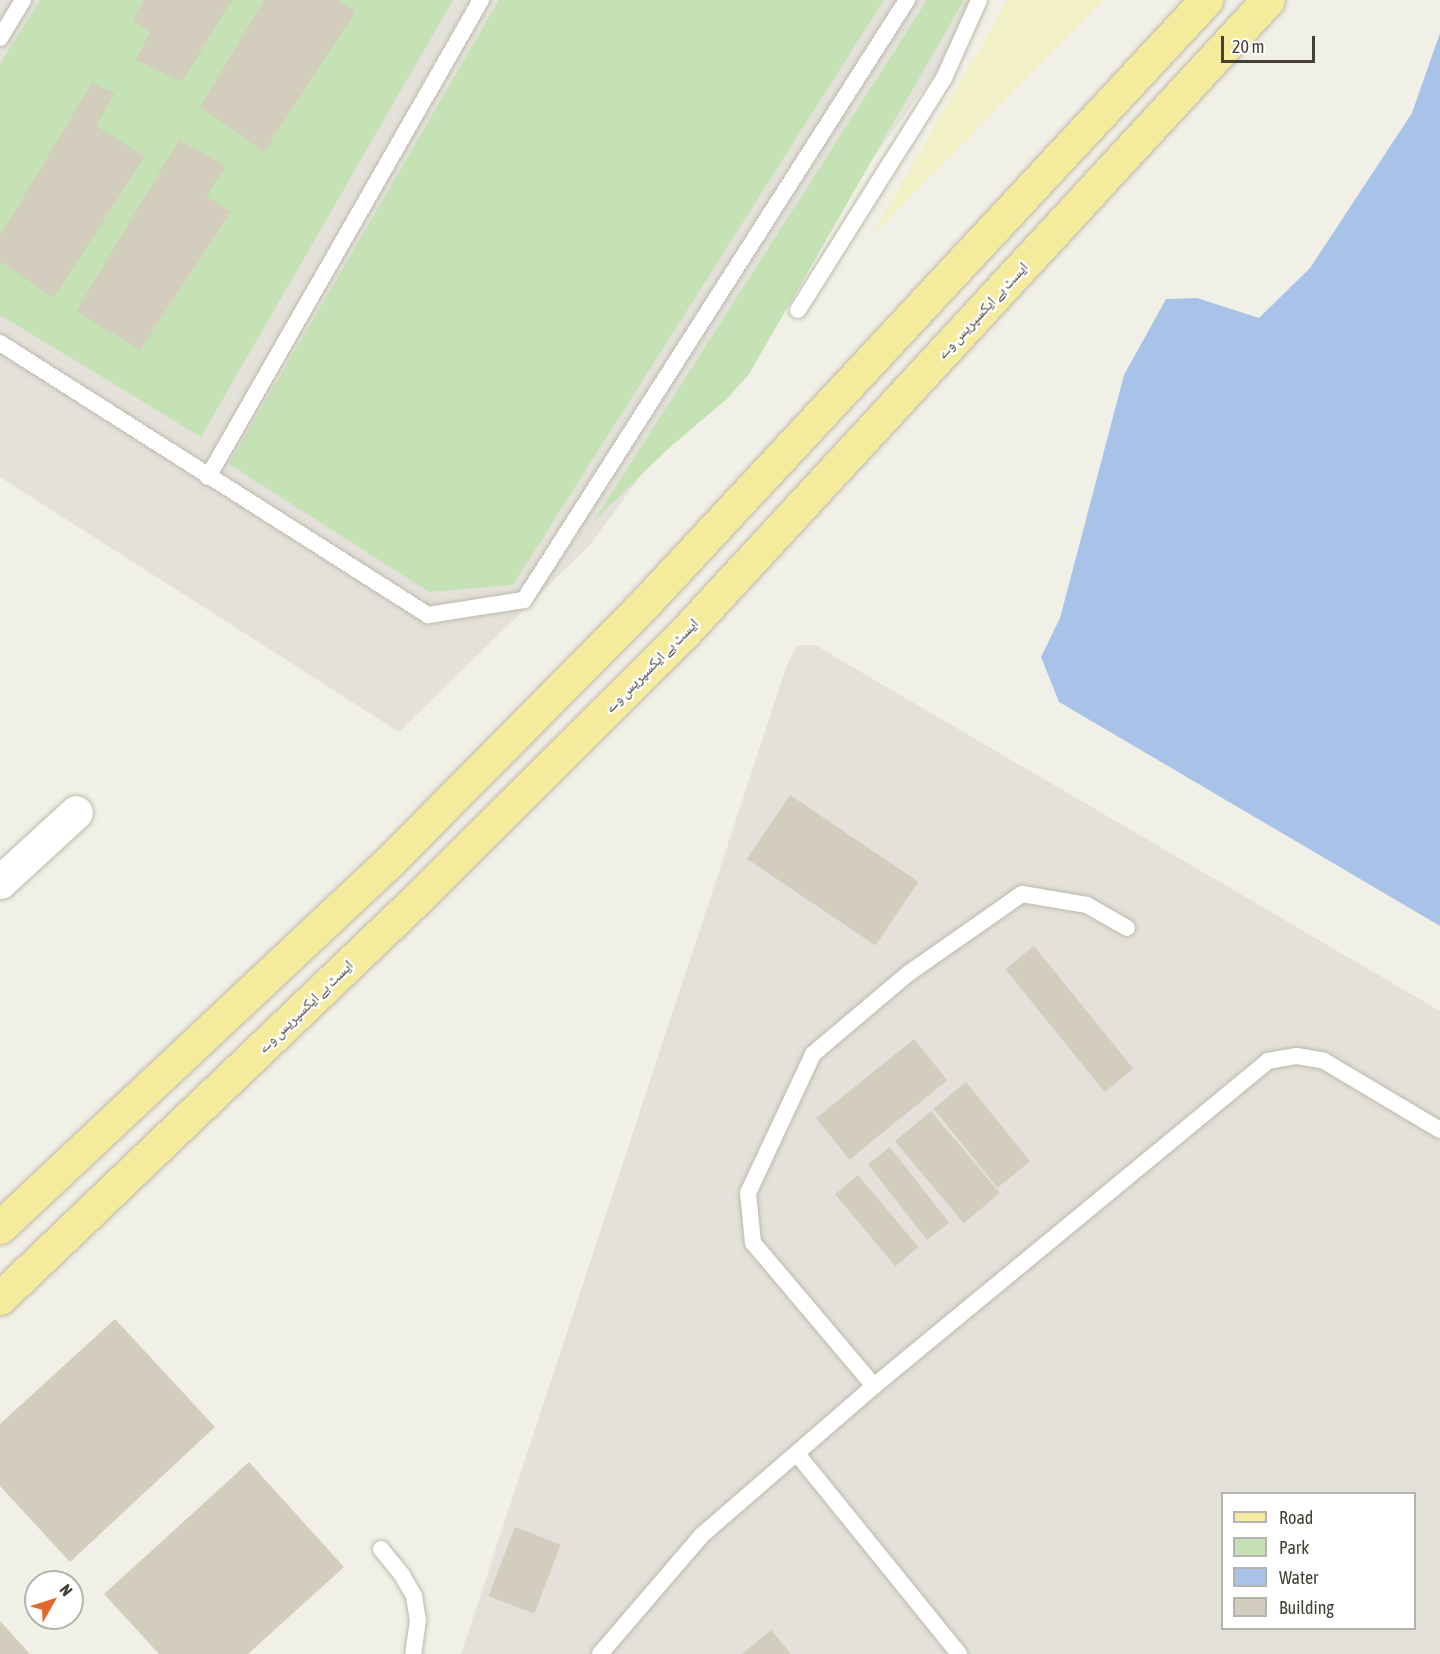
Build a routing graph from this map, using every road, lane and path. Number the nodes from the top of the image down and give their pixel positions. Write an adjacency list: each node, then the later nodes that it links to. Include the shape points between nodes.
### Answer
1 (23, 0): 7 (lane)
2 (481, 0): 10 (lane)
3 (907, 0): 10 (lane, via 524,600 428,615)
4 (979, 0): 8 (lane, via 944,78)
5 (1206, 0): 15 (main road, via 639,610 390,861)
6 (1268, 0): 16 (main road, ایسٹ بے ایکسپریس وے, via 684,633 418,898)
7 (0, 38)
8 (798, 310)
9 (0, 343): 10 (lane)
10 (208, 477)
11 (76, 812): 12 (street)
12 (0, 882)
13 (1127, 928): 17 (lane, via 1087,905 1022,894 909,973 813,1054 748,1193 753,1243)
14 (1440, 1130): 17 (lane, via 1324,1061 1297,1056 1268,1061)
15 (0, 1227)
16 (0, 1298)
17 (874, 1386): 18 (lane)
18 (798, 1455): 21 (lane, via 702,1535); 22 (lane)
19 (381, 1549): 20 (lane, via 414,1596 418,1620)
20 (413, 1654)
21 (600, 1654)
22 (959, 1654)

